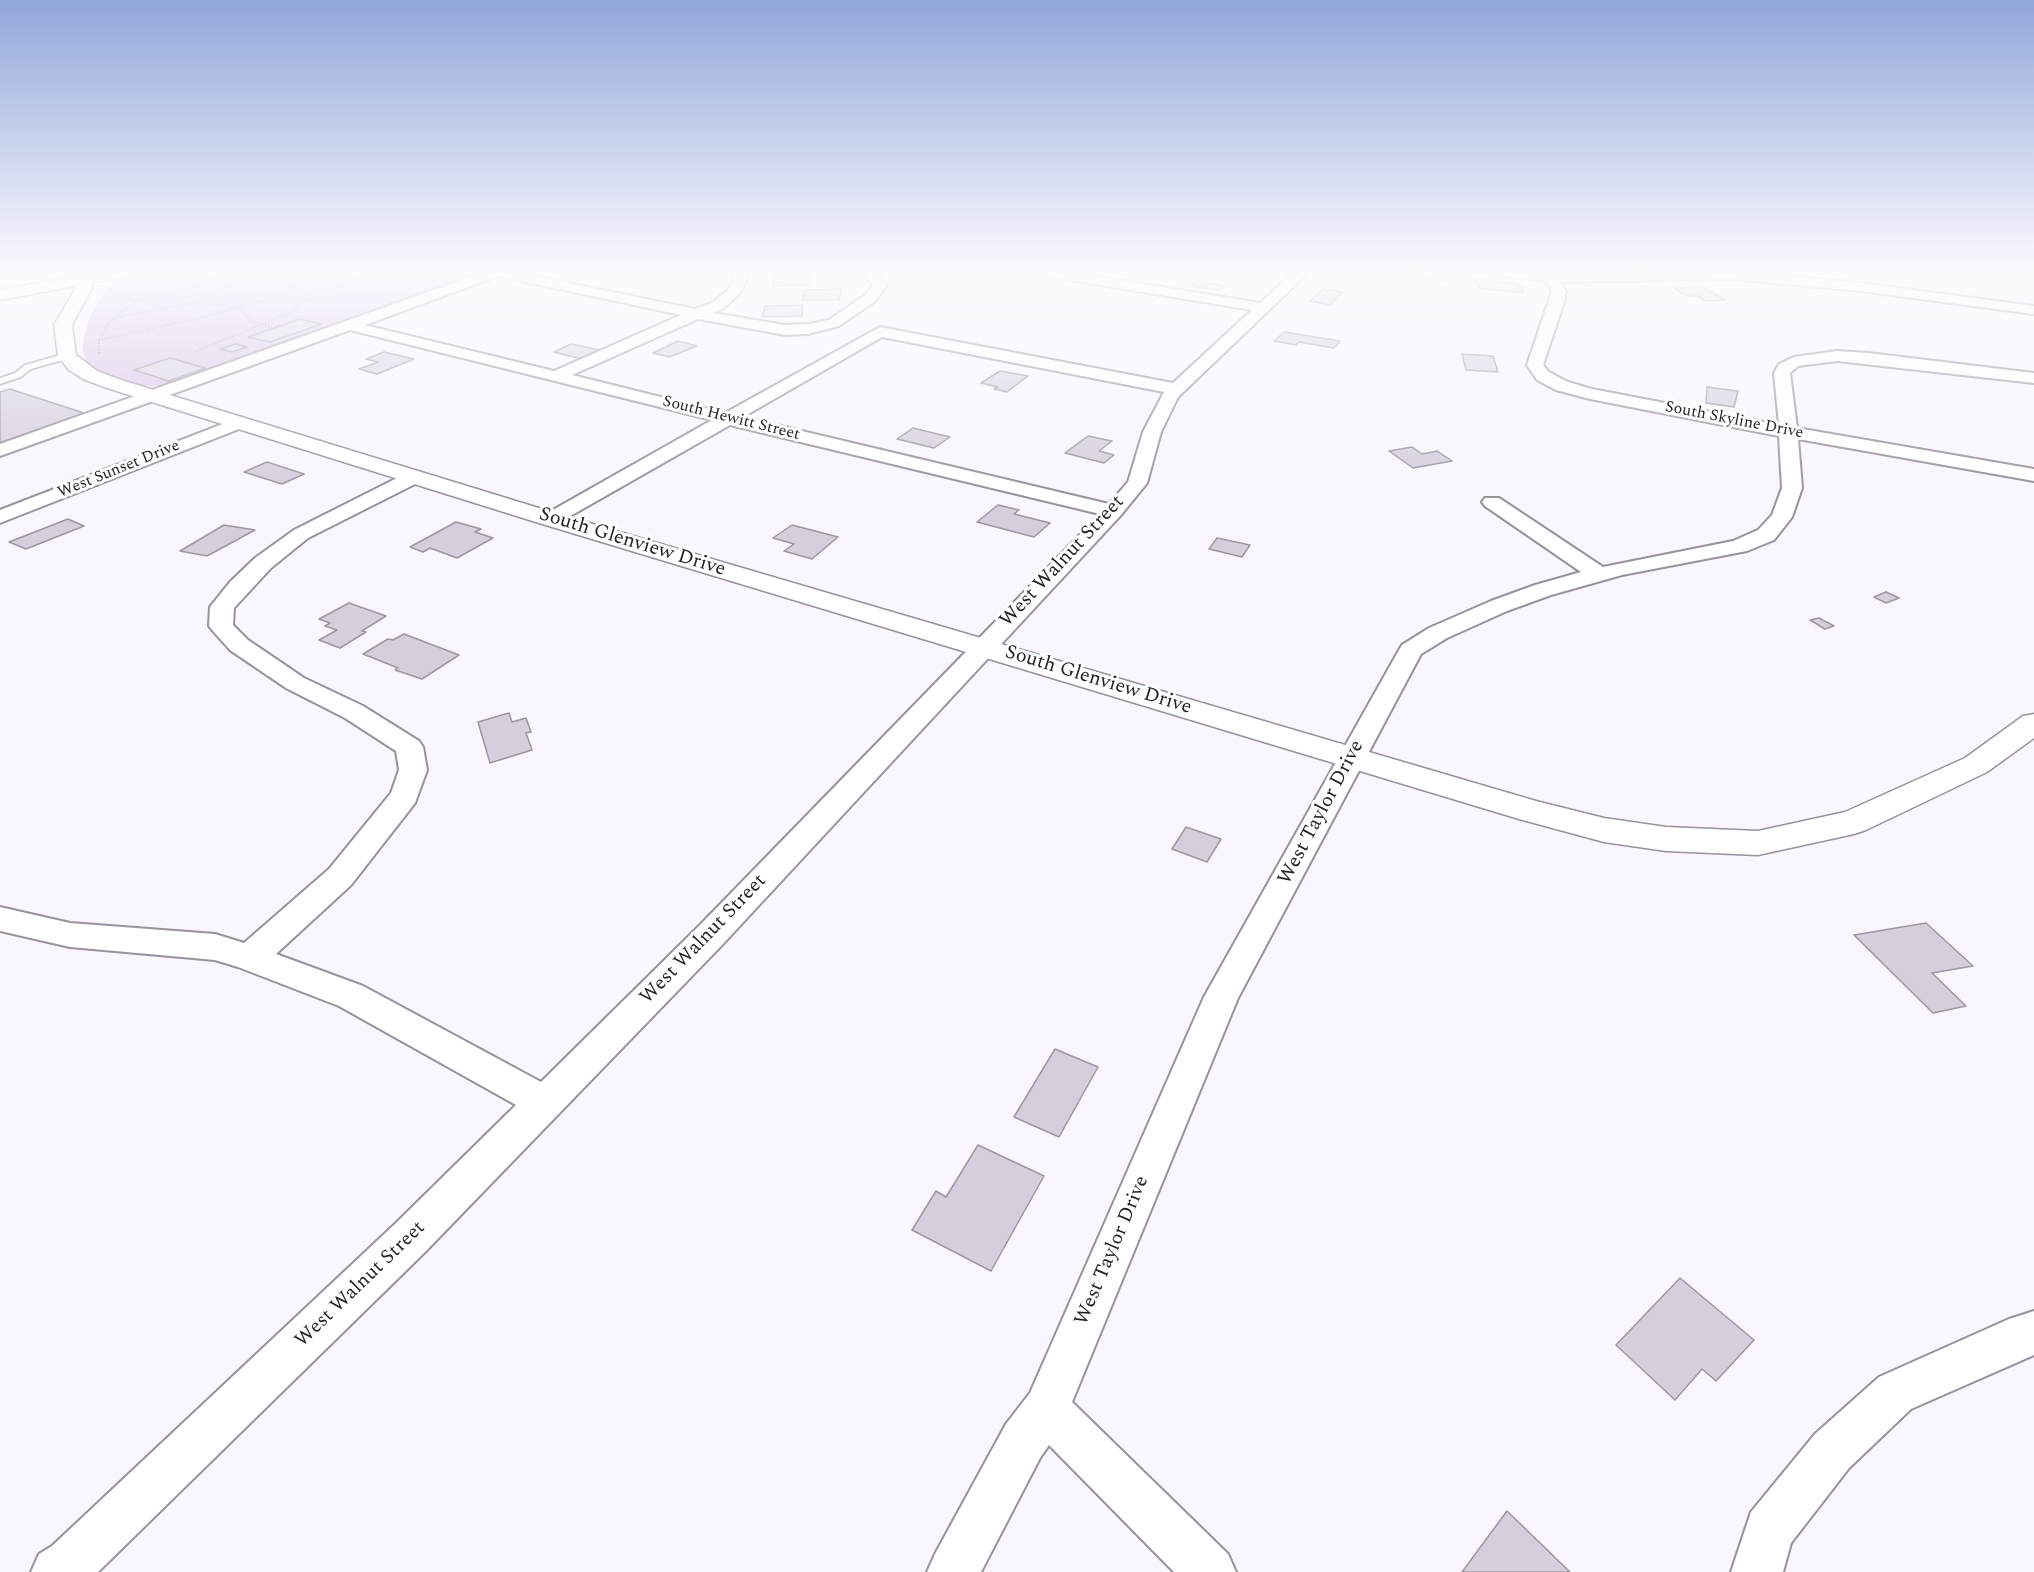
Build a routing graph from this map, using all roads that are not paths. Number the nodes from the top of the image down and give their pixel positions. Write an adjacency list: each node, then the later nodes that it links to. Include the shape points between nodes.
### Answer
1 (66, 345): 9 (main road)
2 (292, 345): 14 (street)
3 (434, 345): 10 (street, South Hewitt Street)
4 (626, 345): 10 (street)
5 (856, 345): 15 (street)
6 (949, 345): 13 (street)
7 (1223, 345): 13 (street, West Walnut Street)
8 (1542, 345): 17 (street, South Skyline Drive, via 1535,365 1543,376 1562,386)
9 (67, 356): 12 (lane, via 28,367); 14 (main road, South Glenview Drive, via 90,375)
10 (559, 375): 15 (street, South Hewitt Street)
11 (2034, 378): 17 (street, West Taylor Drive, via 1889,359 1837,356 1794,362 1782,373)
12 (0, 381)
13 (1175, 389): 22 (street, West Walnut Street, via 1152,432 1137,483)
14 (154, 396): 16 (main road, South Glenview Drive); 18 (street)
15 (727, 418): 22 (street, South Hewitt Street); 24 (street)
16 (238, 423): 20 (main road, South Glenview Drive); 23 (street, West Sunset Drive)
17 (1787, 432): 19 (street, South Skyline Drive); 25 (street, West Taylor Drive, via 1792,488 1782,517 1766,535 1739,546)
18 (0, 450)
19 (2034, 475)
20 (414, 477): 24 (main road, South Glenview Drive); 30 (street, via 301,534 268,559 222,607 221,626 239,645 295,683 354,712 409,747 413,770 405,796 340,877)
21 (1491, 502): 25 (street)
22 (1114, 510): 26 (street, West Walnut Street)
23 (0, 517)
24 (551, 519): 26 (main road, South Glenview Drive)
25 (1600, 575): 28 (street, West Taylor Drive, via 1499,606 1438,633 1411,650)
26 (983, 647): 28 (main road, South Glenview Drive); 31 (street, West Walnut Street, via 711,935)
27 (2034, 723): 28 (main road, South Glenview Drive, via 1976,765 1854,822 1758,843 1604,830)
28 (1353, 758): 33 (street, West Taylor Drive, via 1221,997)
29 (0, 919): 30 (street, via 70,935 215,947)
30 (250, 958): 31 (street, via 351,996)
31 (544, 1102): 34 (street, West Walnut Street, via 394,1254 70,1564)
32 (2034, 1333): 37 (street, via 1895,1393 1832,1451 1769,1530)
33 (1046, 1409): 35 (street, West Taylor Drive, via 1023,1441); 36 (street)
34 (57, 1572)
35 (952, 1572)
36 (1210, 1572)
37 (1757, 1572)

